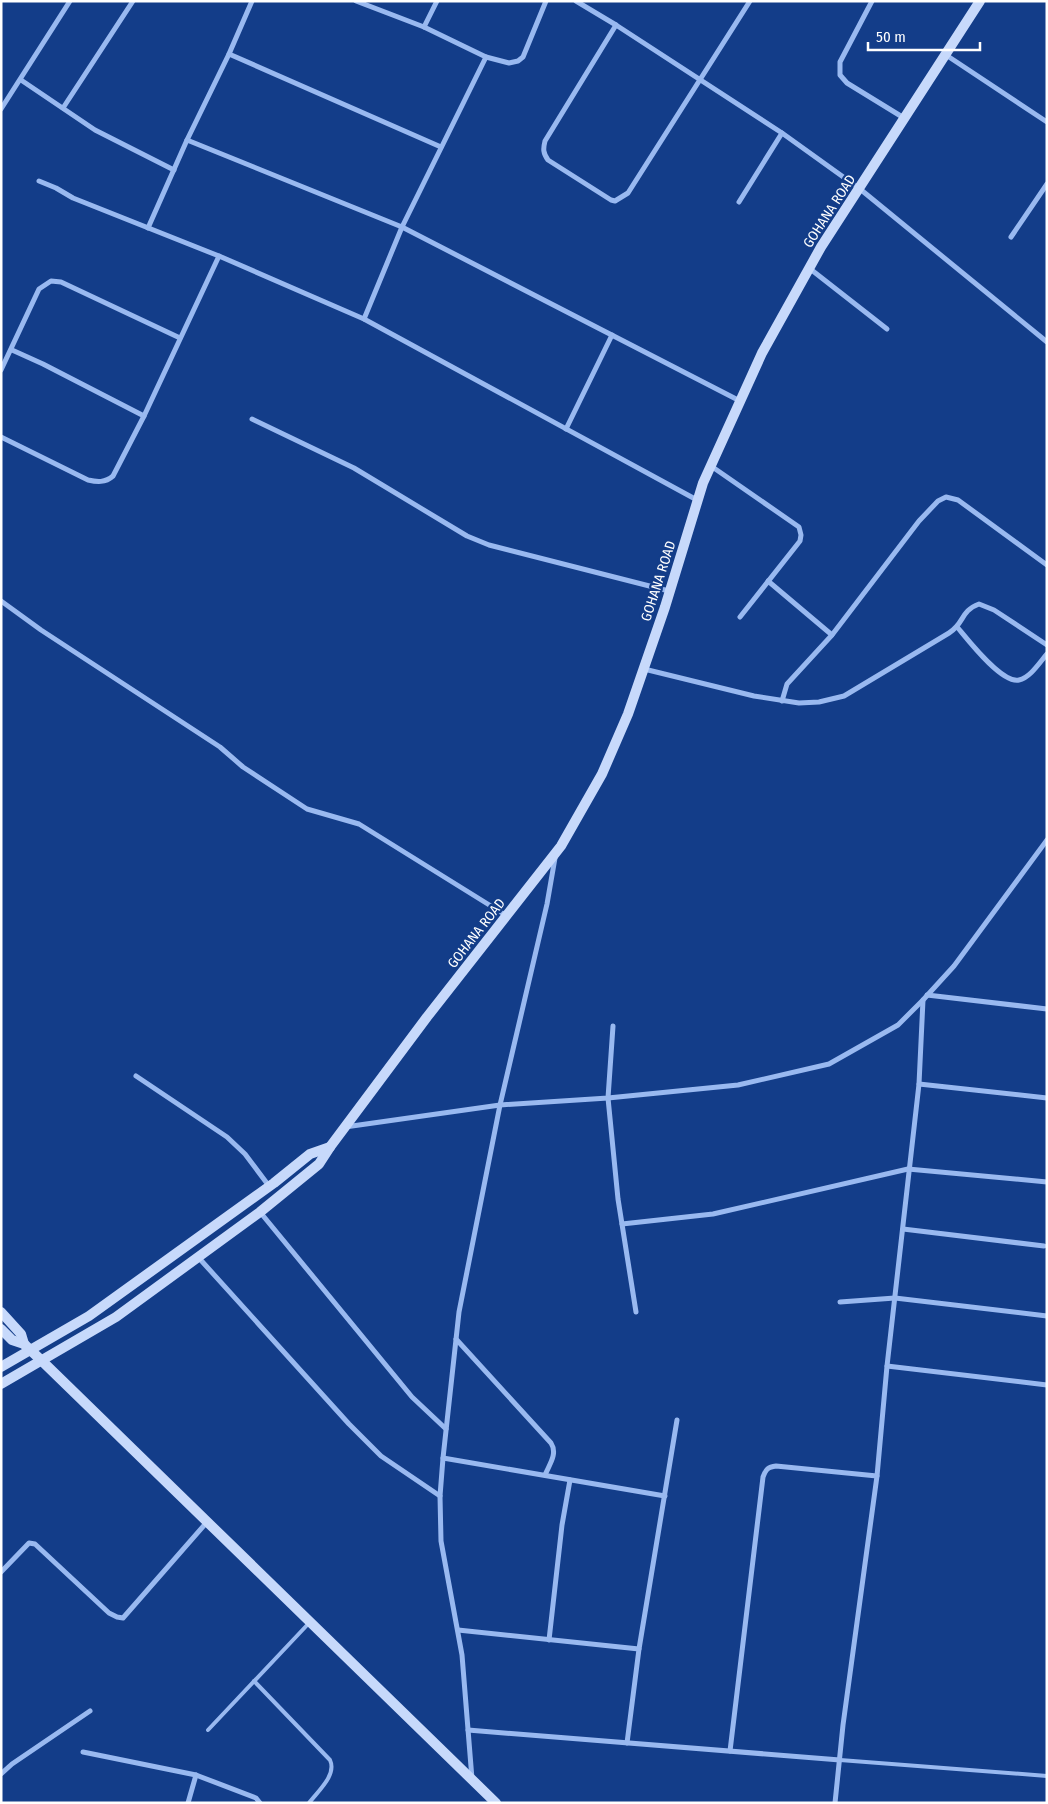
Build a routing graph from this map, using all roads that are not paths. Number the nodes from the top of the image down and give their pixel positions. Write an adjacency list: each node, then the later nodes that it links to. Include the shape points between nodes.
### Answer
1 (70, 1): 16 (street)
2 (133, 1): 18 (street)
3 (252, 1): 13 (street)
4 (356, 1): 12 (street)
5 (437, 1): 12 (street)
6 (546, 1): 15 (street, via 523,57 509,62)
7 (576, 1): 11 (street)
8 (750, 1): 17 (street)
9 (872, 1): 20 (street, via 840,62 840,75 847,83)
10 (980, 1): 14 (main road, GOHANA ROAD)
11 (616, 25): 17 (street); 17 (street, via 545,141 544,155 548,160 611,200 620,199 628,193)
12 (424, 27): 15 (street)
13 (230, 54): 23 (street); 24 (street)
14 (946, 55): 20 (main road, GOHANA ROAD); 21 (street)
15 (486, 57): 24 (street)
16 (21, 80): 18 (street); 19 (street)
17 (700, 81): 22 (street)
18 (63, 108): 25 (street, via 95,130)
19 (1, 109)
20 (905, 118): 28 (main road, GOHANA ROAD)
21 (1047, 122)
22 (782, 134): 28 (street); 29 (street)
23 (187, 140): 25 (street); 30 (street)
24 (441, 147): 30 (street)
25 (174, 170): 31 (street)
26 (39, 182): 31 (street)
27 (1047, 184): 32 (street)
28 (860, 189): 34 (main road, GOHANA ROAD); 39 (street)
29 (739, 202)
30 (402, 227): 35 (street); 37 (street)
31 (148, 228): 33 (street)
32 (1011, 237)
33 (219, 256): 35 (street); 38 (street)
34 (809, 268): 36 (street); 42 (main road, GOHANA ROAD, via 762,353)
35 (364, 319): 45 (street)
36 (887, 328)
37 (612, 335): 42 (street); 45 (street)
38 (180, 338): 40 (street, via 61,282 51,281 39,288); 43 (street)
39 (1047, 342)
40 (12, 350): 41 (street); 43 (street)
41 (1, 370)
42 (740, 401): 47 (main road, GOHANA ROAD)
43 (144, 416): 46 (street, via 113,476 103,481 88,480)
44 (252, 419): 51 (street, via 354,468 467,536 489,545)
45 (566, 429): 48 (street)
46 (1, 437)
47 (711, 466): 48 (main road, GOHANA ROAD); 50 (street, via 799,527 800,541)
48 (698, 500): 51 (main road, GOHANA ROAD)
49 (1047, 565): 55 (street, via 958,500 946,497 919,521)
50 (768, 582): 53 (street); 55 (street)
51 (670, 592): 58 (main road, GOHANA ROAD)
52 (1, 600): 62 (street, via 307,809 359,824)
53 (740, 617)
54 (958, 628): 56 (street, via 968,608 980,604); 57 (street, via 1010,680 1019,680 1029,674); 59 (street, via 844,696 819,702)
55 (832, 635): 59 (street, via 787,684)
56 (1047, 645)
57 (1047, 654)
58 (643, 669): 59 (street); 61 (main road, GOHANA ROAD, via 602,774)
59 (782, 701)
60 (1047, 840): 63 (street, via 954,966)
61 (556, 851): 62 (main road, GOHANA ROAD); 70 (street, via 547,904)
62 (507, 916): 71 (main road, GOHANA ROAD)
63 (925, 998): 64 (street); 67 (street); 68 (street, via 898,1025 829,1064 738,1085)
64 (1047, 1009)
65 (613, 1026): 68 (street)
66 (136, 1076): 75 (street, via 227,1137)
67 (919, 1084): 69 (street); 73 (street)
68 (608, 1098): 70 (street); 77 (street)
69 (1047, 1098)
70 (500, 1105): 71 (street); 87 (street)
71 (344, 1127): 72 (main road, GOHANA ROAD)
72 (330, 1146): 75 (main road, via 310,1154); 76 (main road, GOHANA ROAD, via 319,1164)
73 (908, 1169): 74 (street); 77 (street, via 713,1214); 78 (street)
74 (1047, 1182)
75 (270, 1186): 88 (main road, via 89,1316)
76 (260, 1212): 80 (main road, GOHANA ROAD); 95 (street, via 412,1396)
77 (622, 1224): 84 (street)
78 (903, 1229): 79 (street); 81 (street)
79 (1044, 1246)
80 (198, 1257): 89 (main road, GOHANA ROAD, via 116,1317); 100 (street, via 381,1456)
81 (895, 1298): 82 (street); 85 (street); 90 (street)
82 (840, 1302)
83 (1, 1312): 88 (main road)
84 (636, 1312)
85 (1047, 1316)
86 (1, 1329): 88 (main road, via 12,1340)
87 (456, 1339): 95 (street); 97 (street, via 551,1443 554,1454)
88 (28, 1347): 89 (main road); 91 (main road)
89 (42, 1361): 92 (main road, GOHANA ROAD); 102 (main road)
90 (887, 1366): 93 (street); 98 (street)
91 (1, 1367)
92 (1, 1384)
93 (1047, 1385)
94 (677, 1420): 101 (street)
95 (446, 1430): 96 (street)
96 (443, 1458): 97 (street); 100 (street)
97 (545, 1475): 99 (street)
98 (877, 1476): 113 (street, via 776,1466 766,1470 760,1496); 115 (street)
99 (570, 1480): 101 (street); 106 (street)
100 (440, 1496): 105 (street, via 440,1541)
101 (665, 1496): 107 (street)
102 (208, 1522): 103 (street, via 123,1618 109,1613 35,1544 30,1543 23,1548); 104 (main road)
103 (1, 1572)
104 (310, 1622): 108 (lane); 119 (main road)
105 (458, 1630): 106 (street); 111 (street)
106 (549, 1640): 107 (street)
107 (640, 1649): 112 (street)
108 (254, 1681): 110 (lane); 123 (lane, via 330,1760 330,1775)
109 (90, 1711): 116 (street)
110 (208, 1730)
111 (468, 1730): 112 (street); 119 (street)
112 (627, 1743): 113 (street)
113 (730, 1751): 115 (street)
114 (83, 1752): 117 (street)
115 (840, 1760): 118 (lane); 126 (street)
116 (1, 1774)
117 (196, 1775): 121 (street); 122 (street, via 256,1798)
118 (1047, 1776)
119 (472, 1779): 120 (main road)
120 (484, 1792): 124 (main road); 125 (main road)
121 (188, 1803)
122 (260, 1803)
123 (309, 1803)
124 (483, 1803)
125 (496, 1803)
126 (835, 1803)

